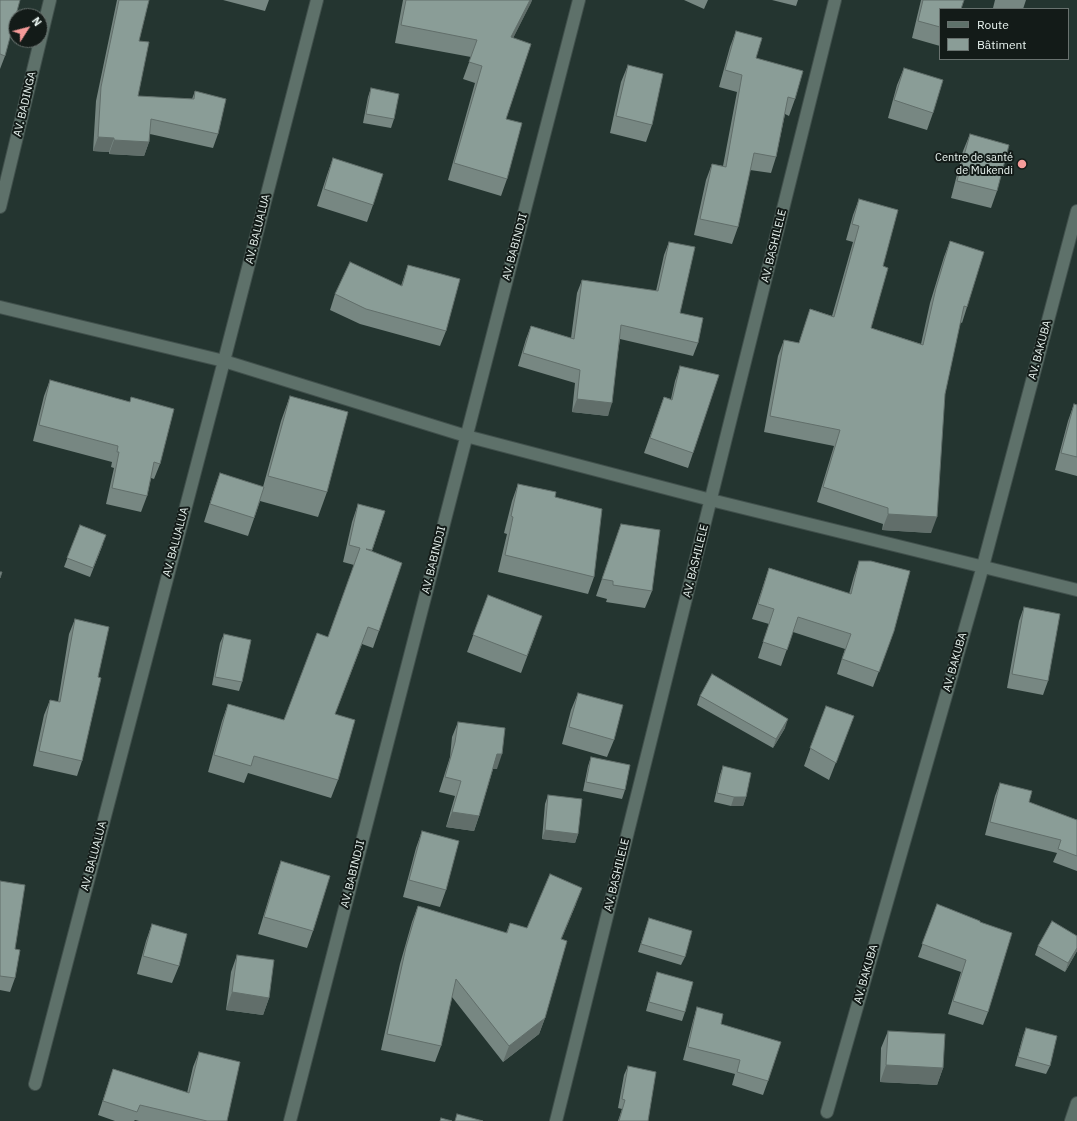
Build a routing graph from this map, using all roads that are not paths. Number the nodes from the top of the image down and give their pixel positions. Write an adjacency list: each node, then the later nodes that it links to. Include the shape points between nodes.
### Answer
1 (50, 0): 5 (street, AV. BADINGA)
2 (317, 0): 8 (street, AV. BALUALUA)
3 (579, 0): 9 (street, AV. BABINDJI)
4 (835, 0): 10 (street, AV. BASHILELE)
5 (0, 207)
6 (1077, 211): 11 (street, AV. BAKUBA)
7 (0, 307): 8 (street)
8 (224, 361): 9 (street); 13 (street, AV. BALUALUA)
9 (466, 436): 10 (street); 16 (street, AV. BABINDJI)
10 (711, 500): 11 (street); 17 (street, AV. BASHILELE)
11 (983, 566): 12 (street); 15 (street, AV. BAKUBA)
12 (1077, 590)
13 (35, 1084)
14 (1077, 1102): 18 (street)
15 (826, 1112)
16 (290, 1121)
17 (556, 1121)
18 (1071, 1121)

